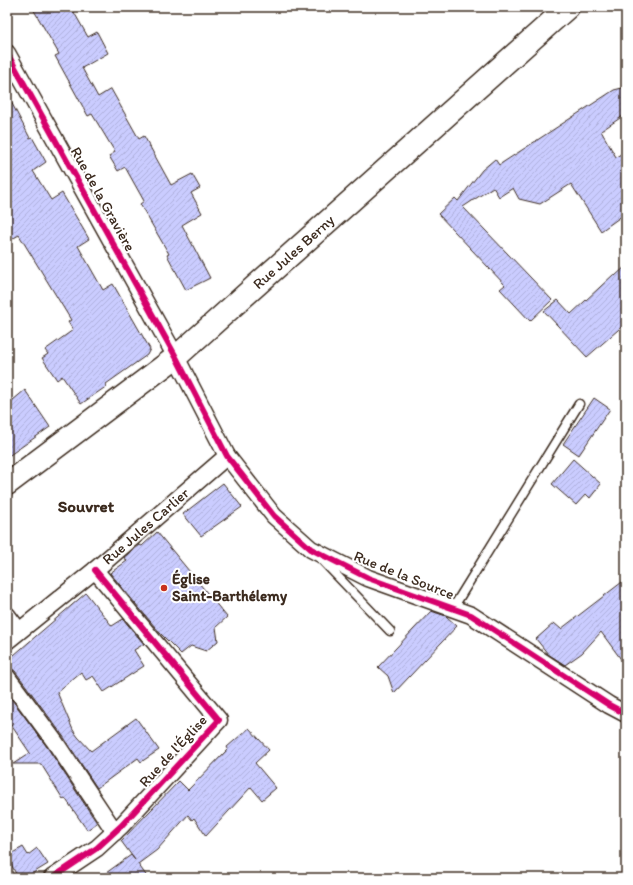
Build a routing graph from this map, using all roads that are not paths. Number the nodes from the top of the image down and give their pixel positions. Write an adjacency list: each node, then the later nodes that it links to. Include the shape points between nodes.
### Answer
1 (568, 7): 3 (main road, Rue Jules Berny)
2 (7, 53): 3 (street, Rue de la Gravière)
3 (176, 357): 5 (street, Rue de la Source); 6 (main road, Rue Jules Berny)
4 (579, 404): 9 (lane)
5 (227, 456): 7 (street, Rue de la Source, via 274,516); 8 (street, Rue Jules Carlier)
6 (7, 484)
7 (311, 549): 9 (street, Rue de la Source, via 368,578); 12 (lane)
8 (95, 570): 11 (street, Rue Jules Carlier); 16 (street, Rue de l'Église, via 219,720)
9 (453, 608): 15 (street, Rue de la Source, via 471,615)
10 (7, 615): 11 (street)
11 (19, 631): 13 (street, Rue Jules Carlier)
12 (390, 631)
13 (7, 641)
14 (7, 677): 16 (street, via 55,742)
15 (626, 714)
16 (115, 832): 17 (street, Rue de l'Église)
17 (52, 878)

